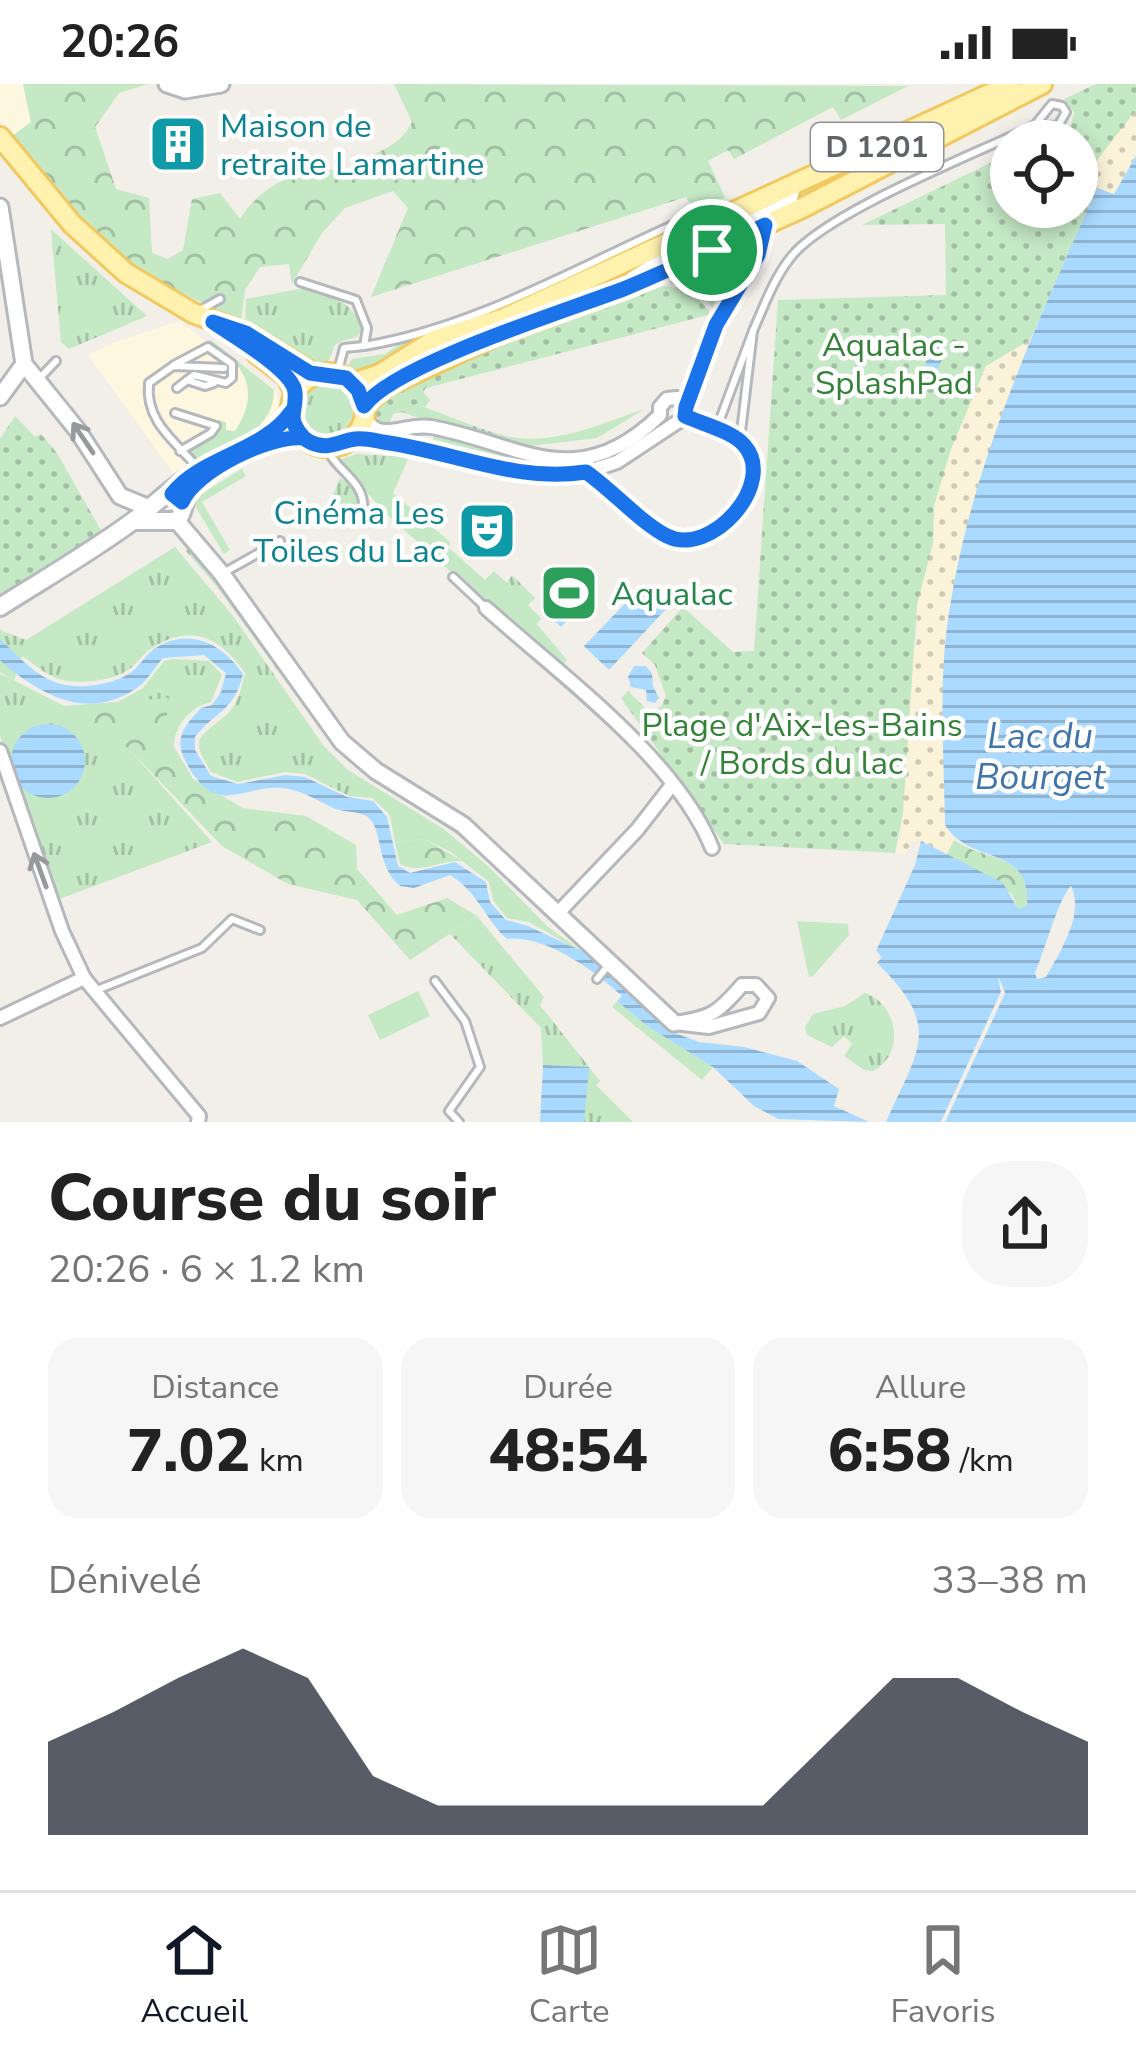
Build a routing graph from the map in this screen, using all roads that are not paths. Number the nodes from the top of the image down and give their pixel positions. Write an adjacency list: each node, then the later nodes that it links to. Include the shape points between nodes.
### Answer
1 (167, 84): 5 (street)
2 (220, 84): 5 (street)
3 (1011, 84): 9 (main road, D 1201)
4 (1042, 84): 11 (main road, D 1201)
5 (186, 87)
6 (1035, 125): 6 (lane, via 1062,124 1064,109 1049,106)
7 (0, 137): 17 (main road, via 90,242)
8 (990, 146): 19 (lane, via 815,235 792,255)
9 (794, 186): 12 (main road, D 1201); 13 (street, via 790,202 749,222)
10 (0, 208): 22 (street)
11 (765, 225): 13 (main road, D 1201); 32 (street)
12 (680, 238): 15 (street, via 665,260); 20 (lane, via 674,224 488,311); 26 (main road, D 1201, via 489,325 436,339 380,374)
13 (733, 241): 15 (main road, D 1201)
14 (300, 282): 20 (lane, via 356,300 367,328)
15 (612, 293): 31 (main road, D 1201, via 387,386)
16 (220, 299): 17 (lane)
17 (193, 313): 18 (main road)
18 (213, 322): 25 (main road); 30 (main road, via 274,365)
19 (753, 331): 35 (lane); 38 (lane)
20 (364, 346): 26 (lane, via 344,348)
21 (56, 361): 27 (lane)
22 (24, 364): 27 (street); 29 (street)
23 (172, 366): 24 (lane); 28 (lane, via 198,350 229,359 229,382 194,375); 40 (lane, via 149,383 147,401)
24 (224, 368)
25 (316, 375): 26 (main road); 30 (main road)
26 (345, 379): 31 (main road)
27 (38, 380): 43 (street, one-way to 27, via 120,496)
28 (180, 384)
29 (0, 397)
30 (293, 402): 36 (main road); 42 (main road, via 277,428)
31 (364, 411): 34 (street, via 381,433 434,427 529,457 567,460 615,447); 37 (main road)
32 (685, 412): 34 (street); 34 (street, via 667,393); 35 (lane)
33 (175, 413): 40 (lane, via 217,426)
34 (665, 420): 41 (street, via 617,462)
35 (716, 430): 38 (lane)
36 (304, 438): 39 (main road); 43 (main road, via 252,450)
37 (350, 440): 39 (main road); 41 (street, via 410,444 537,476)
38 (742, 442): 41 (lane, via 752,459 745,498 717,528 687,540 668,536)
39 (326, 447): 44 (lane, via 364,499 355,519)
40 (180, 451): 42 (lane)
41 (586, 472)
42 (195, 473): 43 (main road)
43 (166, 508): 46 (street); 48 (main road)
44 (332, 509)
45 (280, 541): 46 (lane)
46 (222, 574): 53 (street, via 342,742 464,825)
47 (453, 578): 49 (lane)
48 (0, 607)
49 (486, 608): 51 (street, via 638,743)
50 (0, 751): 56 (street, one-way to 50)
51 (672, 785): 52 (street); 53 (street)
52 (712, 848)
53 (558, 913): 61 (street)
54 (260, 930): 59 (lane, via 232,919 202,948)
55 (607, 967): 57 (lane)
56 (84, 978): 59 (street); 60 (street)
57 (597, 979)
58 (435, 980): 63 (lane, via 465,1022 480,1067 449,1111)
59 (94, 991): 62 (street)
60 (0, 1018)
61 (674, 1023): 61 (street, via 724,1023 759,1012 768,998 756,985 742,985 717,1012)
62 (198, 1122)
63 (459, 1122)

